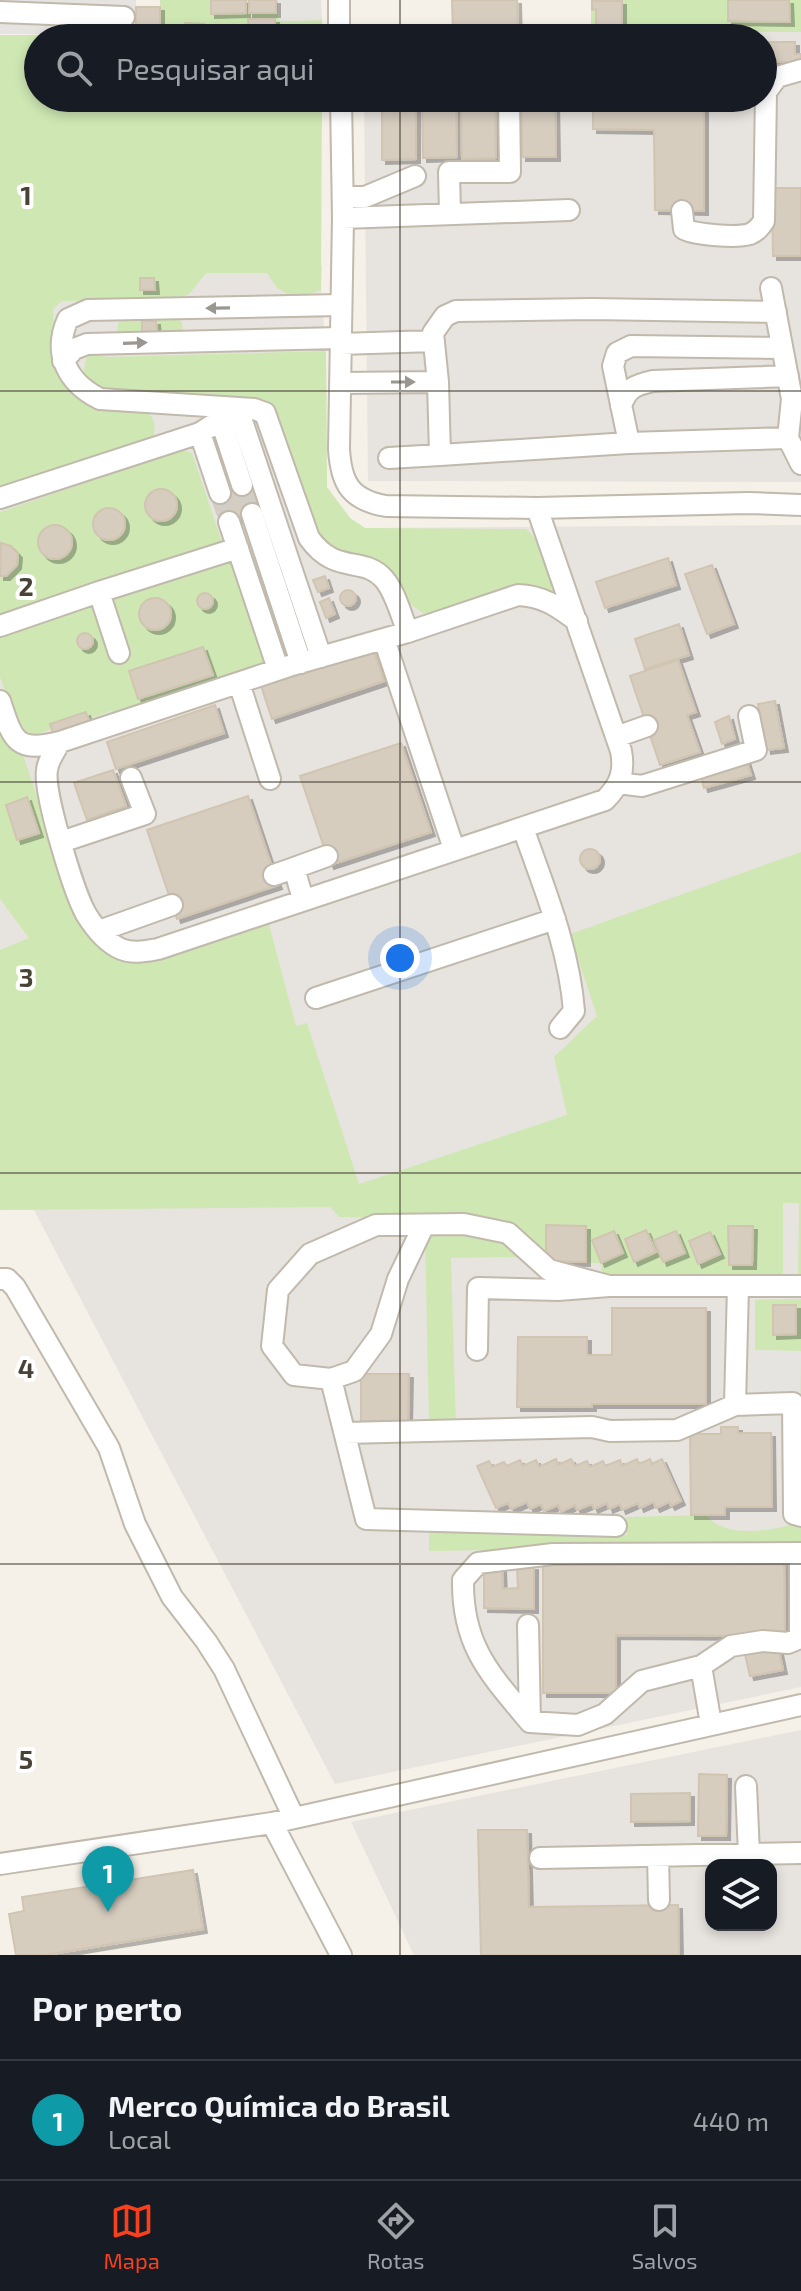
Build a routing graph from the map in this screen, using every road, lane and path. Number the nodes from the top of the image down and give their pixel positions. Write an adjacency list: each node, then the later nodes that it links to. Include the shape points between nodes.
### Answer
1 (339, 0): 4 (lane)
2 (0, 12): 3 (lane)
3 (124, 17)
4 (339, 24)
5 (801, 70): 6 (lane)
6 (777, 77)
7 (341, 112): 11 (lane)
8 (509, 112): 14 (lane, via 510,172 449,172)
9 (766, 112): 13 (lane, via 760,229 747,235 693,233 684,229)
10 (415, 176): 11 (lane, via 365,197)
11 (343, 197): 15 (lane)
12 (569, 210): 14 (lane)
13 (682, 211)
14 (450, 214): 15 (lane)
15 (343, 218): 17 (lane)
16 (771, 288): 18 (lane)
17 (341, 305): 19 (lane); 22 (lane, one-way to 22, via 88,310 68,319 60,335)
18 (776, 312): 20 (lane, via 456,311 445,316 433,333); 21 (lane)
19 (340, 341): 20 (lane); 22 (lane, one-way to 19, via 87,344); 25 (lane)
20 (434, 341): 24 (lane)
21 (782, 348): 23 (lane); 26 (lane, via 631,346 617,353 613,366)
22 (63, 361): 27 (lane, via 83,390 100,399)
23 (788, 376): 26 (lane, via 653,381 635,385); 28 (lane)
24 (438, 382): 25 (lane, one-way to 24); 30 (lane)
25 (340, 383): 36 (lane, via 340,467 352,492 362,499 386,506)
26 (621, 406): 29 (lane)
27 (217, 423): 33 (lane); 34 (lane); 41 (lane, via 254,409 265,413 309,538 320,552 341,563 367,567 384,579); 44 (lane)
28 (788, 438): 29 (lane); 32 (lane)
29 (629, 443): 30 (lane)
30 (440, 455): 31 (lane)
31 (389, 458)
32 (801, 464)
33 (231, 489)
34 (0, 498)
35 (801, 505): 36 (lane)
36 (537, 508): 39 (lane)
37 (238, 548): 38 (lane); 45 (lane); 45 (lane, via 240,518)
38 (99, 592): 40 (lane); 43 (lane)
39 (577, 621): 41 (lane, via 553,603 518,595); 50 (lane)
40 (0, 626)
41 (408, 632): 42 (lane)
42 (384, 639): 44 (lane); 57 (lane)
43 (119, 653)
44 (321, 657): 45 (lane)
45 (289, 666): 46 (lane)
46 (239, 683): 51 (lane); 53 (lane)
47 (0, 701): 51 (lane, via 11,733 21,742 35,749)
48 (749, 716): 54 (lane, via 756,750 642,786)
49 (647, 726): 50 (lane)
50 (616, 737): 54 (lane, via 623,765)
51 (60, 742): 56 (lane, via 46,771)
52 (131, 778): 56 (lane, via 145,814)
53 (270, 779)
54 (618, 783): 55 (lane, via 605,800)
55 (523, 828): 57 (lane); 63 (lane)
56 (61, 842): 64 (lane, via 85,912)
57 (454, 849): 61 (lane)
58 (327, 856): 59 (lane)
59 (294, 868): 60 (lane); 61 (lane)
60 (274, 875)
61 (303, 899): 64 (lane, via 141,952 123,950)
62 (172, 905): 64 (lane)
63 (555, 919): 65 (lane); 66 (lane, via 574,1011)
64 (99, 931)
65 (316, 998)
66 (560, 1028)
67 (424, 1225): 69 (lane, via 464,1224 508,1233 549,1270); 73 (lane, via 398,1279 381,1334 354,1371); 73 (lane, via 376,1225 310,1254 278,1290 272,1346 294,1375)
68 (0, 1279): 84 (lane, via 15,1287 109,1448 135,1524 172,1597 224,1669)
69 (609, 1286): 70 (lane); 72 (lane, via 478,1288)
70 (738, 1286): 71 (lane); 74 (lane)
71 (801, 1286)
72 (477, 1350)
73 (331, 1379): 75 (lane)
74 (735, 1405): 75 (lane, via 677,1430); 76 (lane, via 793,1403 794,1514)
75 (345, 1433): 77 (lane, via 366,1519)
76 (801, 1516)
77 (616, 1526)
78 (528, 1625): 81 (lane)
79 (701, 1666): 81 (lane, via 642,1681 605,1714 578,1725); 81 (lane, via 731,1646 800,1638 800,1553 553,1554 478,1563 463,1580 463,1609 471,1636 490,1675); 82 (lane)
80 (801, 1705): 82 (lane)
81 (530, 1722)
82 (711, 1724): 84 (lane)
83 (746, 1786): 87 (lane)
84 (294, 1818): 85 (lane)
85 (272, 1823): 90 (lane); 92 (lane)
86 (801, 1853): 87 (lane)
87 (749, 1854): 88 (lane)
88 (658, 1856): 89 (lane); 91 (lane)
89 (540, 1858)
90 (0, 1864)
91 (659, 1900)
92 (341, 1955)

